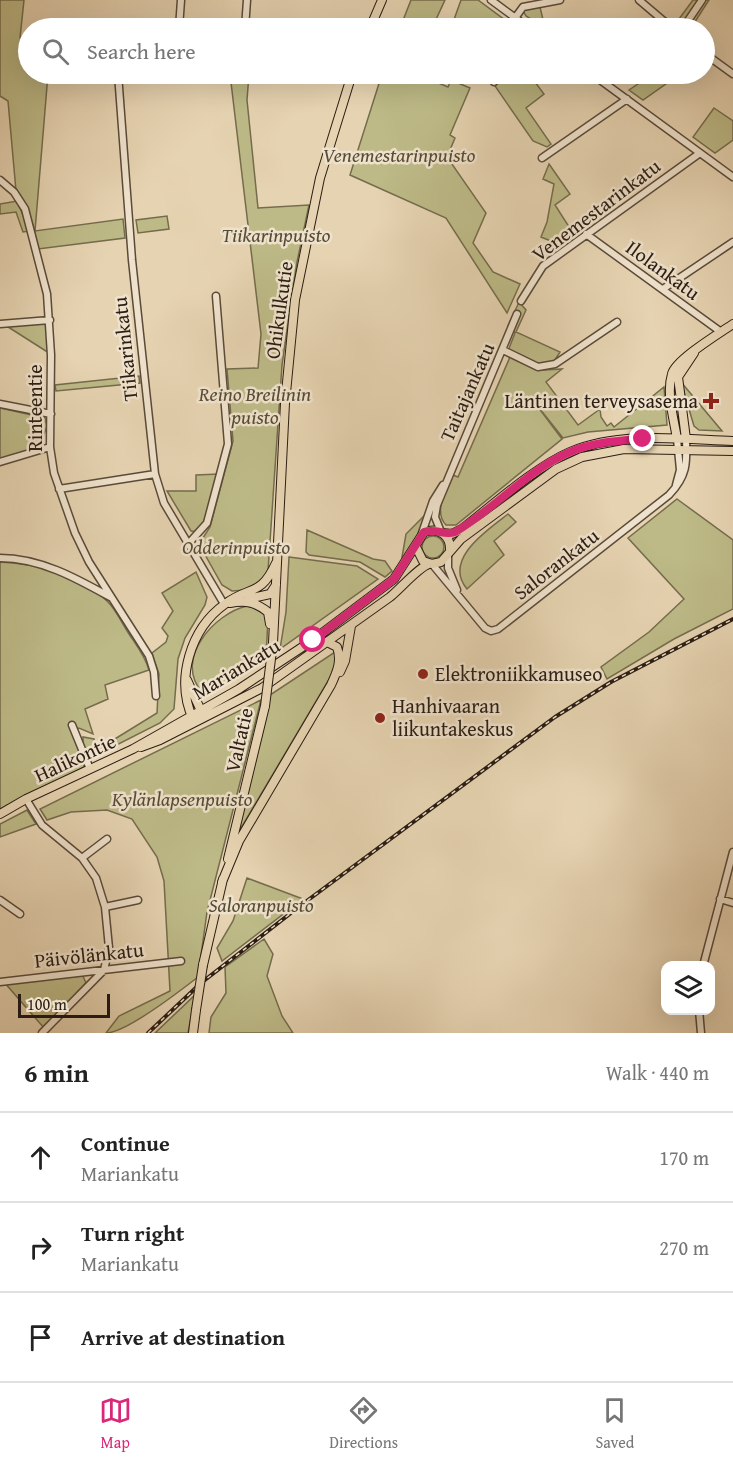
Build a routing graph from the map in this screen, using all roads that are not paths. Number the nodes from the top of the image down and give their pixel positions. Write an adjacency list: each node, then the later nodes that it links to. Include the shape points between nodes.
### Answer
1 (181, 0): 8 (street)
2 (246, 0): 9 (street)
3 (382, 0): 10 (main road)
4 (491, 0): 11 (street)
5 (560, 0): 12 (street, via 523,7)
6 (639, 0): 13 (street)
7 (702, 0): 14 (street)
8 (180, 18)
9 (245, 18)
10 (374, 18)
11 (511, 18)
12 (519, 18)
13 (660, 18)
14 (690, 18)
15 (715, 60): 16 (street)
16 (733, 74)
17 (119, 84): 45 (street, Tiikarinkatu, via 131,249)
18 (349, 84): 54 (main road, Ohikulkutie, via 320,178 297,291 285,403)
19 (606, 84): 20 (street)
20 (627, 99): 21 (street); 22 (street)
21 (700, 153): 23 (street); 25 (street, Venemestarinkatu)
22 (542, 158)
23 (733, 177)
24 (0, 180): 31 (street, Rinteentie, via 15,192 25,209 42,269)
25 (586, 234): 27 (street, Ilolankatu); 29 (street, Venemestarinkatu, via 543,266)
26 (733, 242): 27 (street)
27 (663, 289): 35 (street, Ilolankatu)
28 (216, 296): 50 (street, via 228,444 207,523)
29 (521, 301)
30 (517, 314): 36 (street, Taitajankatu)
31 (50, 320): 33 (street); 38 (street, Rinteentie)
32 (617, 322): 36 (street, via 555,364 538,367)
33 (0, 324)
34 (733, 324): 35 (main road)
35 (721, 332): 39 (main road, via 678,363 671,375)
36 (503, 350): 46 (street, Taitajankatu)
37 (0, 404): 38 (street)
38 (51, 414): 41 (street, Rinteentie)
39 (681, 439): 40 (main road); 42 (street, Salorankatu); 48 (main road, via 613,441 568,452 462,529)
40 (733, 441)
41 (50, 447): 44 (street); 47 (street, Rinteentie)
42 (682, 450): 43 (main road); 52 (main road, via 615,450 565,464 461,539); 57 (street, Salorankatu, via 675,488 498,629 485,628)
43 (733, 451)
44 (0, 462)
45 (155, 474): 47 (street); 50 (street, Tiikarinkatu, via 164,503)
46 (445, 482): 48 (street, Taitajankatu, via 435,514); 49 (street, Taitajankatu)
47 (59, 489): 58 (street, Rinteentie, via 75,533)
48 (442, 533): 49 (main road, via 430,530); 52 (main road, via 449,542)
49 (420, 536): 51 (main road)
50 (189, 543): 60 (street, Tiikarinkatu)
51 (416, 547): 55 (main road, via 420,558); 63 (main road, Mariankatu, via 394,579)
52 (449, 554): 55 (main road, via 441,562); 57 (street, Salorankatu, via 447,568)
53 (0, 558): 58 (street, via 54,569)
54 (279, 558): 56 (main road, Valtatie); 60 (main road, via 263,586)
55 (430, 564): 57 (street, Salorankatu); 61 (main road, Mariankatu, via 420,568 405,586)
56 (276, 584): 59 (main road, via 270,594); 62 (main road, Valtatie)
57 (460, 596)
58 (111, 597): 67 (street, Rinteentie, via 149,657 156,678)
59 (244, 601): 60 (main road); 62 (main road, via 258,603 268,612)
60 (224, 604): 65 (main road, via 196,636)
61 (351, 626): 64 (main road, Mariankatu); 66 (main road, via 345,661)
62 (273, 640): 82 (main road, Valtatie, bridge, via 264,706)
63 (313, 640): 64 (main road); 69 (main road, Mariankatu)
64 (328, 643): 66 (main road, via 337,647 340,654); 71 (main road, Mariankatu, via 262,688)
65 (186, 679): 68 (main road); 70 (main road)
66 (331, 685): 82 (main road, via 239,841)
67 (156, 696)
68 (197, 698): 69 (main road); 71 (main road)
69 (214, 702): 71 (main road, Mariankatu)
70 (187, 705): 72 (main road); 73 (main road)
71 (203, 714): 72 (main road, Mariankatu)
72 (193, 719): 73 (main road, Mariankatu); 75 (main road, Halikontie, via 160,740)
73 (179, 721): 75 (main road, Halikontie)
74 (72, 726): 76 (street)
75 (133, 749): 76 (main road, Halikontie)
76 (90, 770): 77 (main road, Halikontie)
77 (26, 799): 78 (main road, Halikontie); 81 (street, via 42,825)
78 (0, 814)
79 (107, 839): 81 (street)
80 (733, 852): 83 (street)
81 (82, 858): 87 (street, via 96,878)
82 (222, 882): 95 (main road, Valtatie, bridge, via 203,964)
83 (720, 899): 86 (street); 90 (street)
84 (0, 900): 88 (street)
85 (138, 900): 87 (street)
86 (733, 903)
87 (105, 907): 91 (street, via 109,951)
88 (20, 914)
89 (181, 961): 91 (street, Päivölänkatu)
90 (704, 961)
91 (104, 970): 92 (street, Päivölänkatu); 94 (street)
92 (0, 982)
93 (699, 1015): 96 (street)
94 (42, 1033)
95 (193, 1033)
96 (701, 1033)

